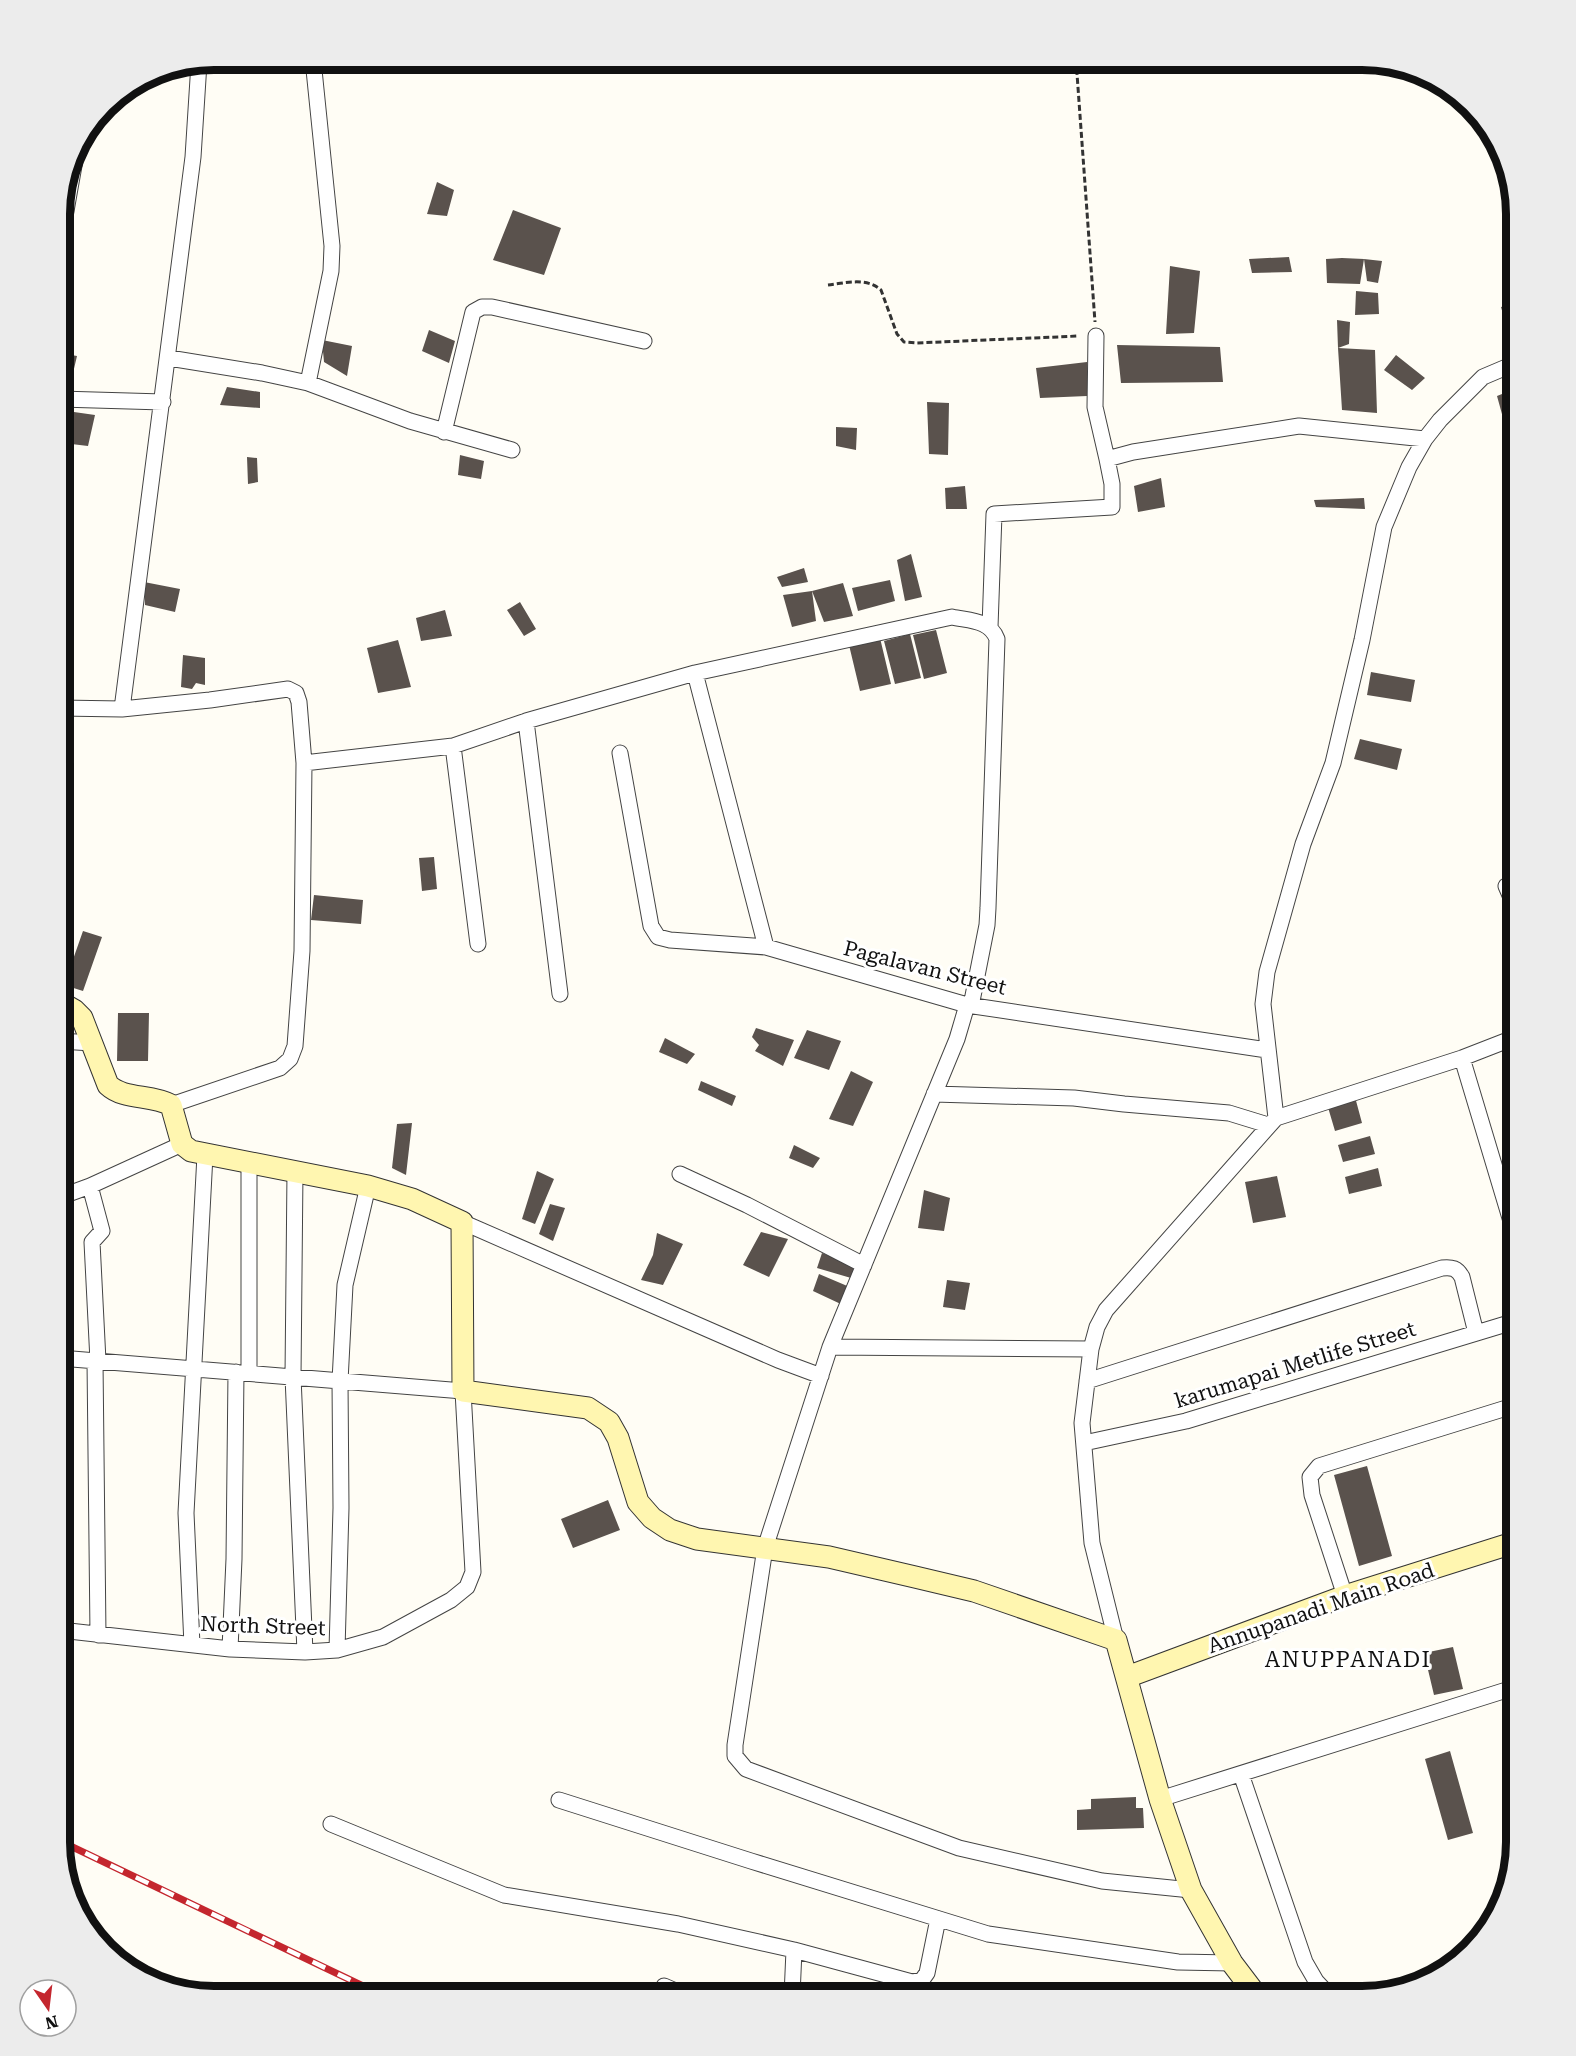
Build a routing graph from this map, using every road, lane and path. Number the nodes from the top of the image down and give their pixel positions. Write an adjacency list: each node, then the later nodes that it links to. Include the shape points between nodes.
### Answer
1 (314, 71): 9 (street, via 332,246 331,271)
2 (1077, 71): 5 (path)
3 (198, 72): 7 (street, via 193,157)
4 (828, 285): 5 (path, via 876,285 904,342)
5 (1096, 336): 15 (street, via 1095,407)
6 (644, 341): 12 (street, via 482,306 473,312)
7 (169, 358): 9 (street); 11 (street)
8 (1506, 367): 13 (street, via 1483,377)
9 (308, 383): 12 (street)
10 (71, 399): 11 (street)
11 (163, 402): 19 (street)
12 (444, 432): 14 (street)
13 (1425, 439): 15 (street, via 1299,426); 32 (street, via 1384,527 1333,763 1303,843 1267,972 1263,1004)
14 (512, 450)
15 (1107, 459): 16 (street, via 1112,507 994,514)
16 (990, 627): 17 (street, via 952,617); 27 (street, via 997,639 988,908)
17 (696, 673): 20 (street); 25 (street)
18 (71, 708): 19 (street)
19 (122, 709): 23 (street, via 288,689 296,693 299,702)
20 (526, 721): 21 (street); 26 (street)
21 (453, 746): 23 (street); 24 (street)
22 (620, 753): 25 (street, Pagalavan Street, via 651,926 658,937)
23 (304, 763): 35 (street, via 302,951 295,1046 290,1059 280,1068)
24 (478, 944)
25 (766, 947): 27 (street, Pagalavan Street)
26 (560, 994)
27 (969, 1005): 32 (street, Pagalavan Street); 34 (street)
28 (71, 1008): 31 (street, via 82,1018)
29 (1506, 1041): 33 (street)
30 (70, 1042): 31 (street)
31 (92, 1043): 35 (street, via 103,1076 115,1091)
32 (1267, 1050): 36 (street)
33 (1462, 1058): 36 (street); 45 (street)
34 (934, 1094): 36 (street, via 1074,1098); 47 (street)
35 (171, 1105): 37 (street)
36 (1272, 1121): 51 (street, via 1106,1310)
37 (182, 1144): 38 (street, via 191,1152); 42 (street)
38 (205, 1155): 39 (street); 54 (street)
39 (249, 1163): 40 (street); 55 (street)
40 (295, 1171): 43 (street); 57 (street)
41 (680, 1174): 47 (street)
42 (90, 1186): 44 (street); 53 (street, via 102,1231 92,1242)
43 (368, 1186): 46 (street, via 412,1199); 58 (street, via 345,1285)
44 (70, 1193)
45 (1506, 1205)
46 (462, 1222): 56 (street); 60 (street)
47 (864, 1264): 50 (street)
48 (1506, 1323): 49 (street, karumapai Metlife Street)
49 (1476, 1333): 59 (street, via 1462,1277 1450,1267); 62 (street, karumapai Metlife Street, via 1186,1421)
50 (830, 1347): 51 (street); 56 (street)
51 (1091, 1349): 59 (street)
52 (70, 1359): 53 (street)
53 (96, 1361): 54 (street); 67 (street)
54 (195, 1369): 55 (street); 69 (street, via 186,1513)
55 (243, 1372): 57 (street); 70 (street)
56 (821, 1376): 64 (street)
57 (293, 1377): 58 (street); 72 (street)
58 (340, 1381): 60 (street); 71 (street)
59 (1087, 1381): 62 (street)
60 (464, 1391): 64 (street, via 588,1408 609,1422 618,1438 638,1502 652,1518 670,1530 698,1539); 71 (street, North Street, via 473,1563 467,1587 383,1637)
61 (1506, 1408): 65 (street, via 1318,1467 1310,1477 1312,1495)
62 (1084, 1443): 68 (street, via 1092,1543)
63 (1506, 1545): 65 (street, Annupanadi Main Road)
64 (765, 1548): 68 (street, via 828,1557 974,1591); 79 (street, via 735,1745 735,1756 746,1768 959,1848 1102,1881)
65 (1345, 1596): 73 (street, Annupanadi Main Road)
66 (70, 1631): 67 (street, North Street)
67 (98, 1635): 69 (street, North Street)
68 (1116, 1640): 73 (street)
69 (192, 1645): 70 (street, North Street)
70 (230, 1649): 72 (street, North Street)
71 (337, 1650): 72 (street, North Street)
72 (305, 1652)
73 (1127, 1677): 76 (street)
74 (1506, 1690): 75 (street)
75 (1241, 1774): 76 (street); 85 (street, via 1305,1962)
76 (1160, 1799): 79 (street)
77 (559, 1800): 80 (street)
78 (331, 1824): 81 (street, via 504,1895 678,1924)
79 (1191, 1890): 82 (street)
80 (938, 1919): 81 (street, via 927,1973 922,1980 912,1982); 82 (street, via 988,1934 1166,1960)
81 (794, 1950): 83 (street)
82 (1232, 1963): 84 (street)
83 (792, 1986)
84 (1249, 1986)
85 (1321, 1986)

